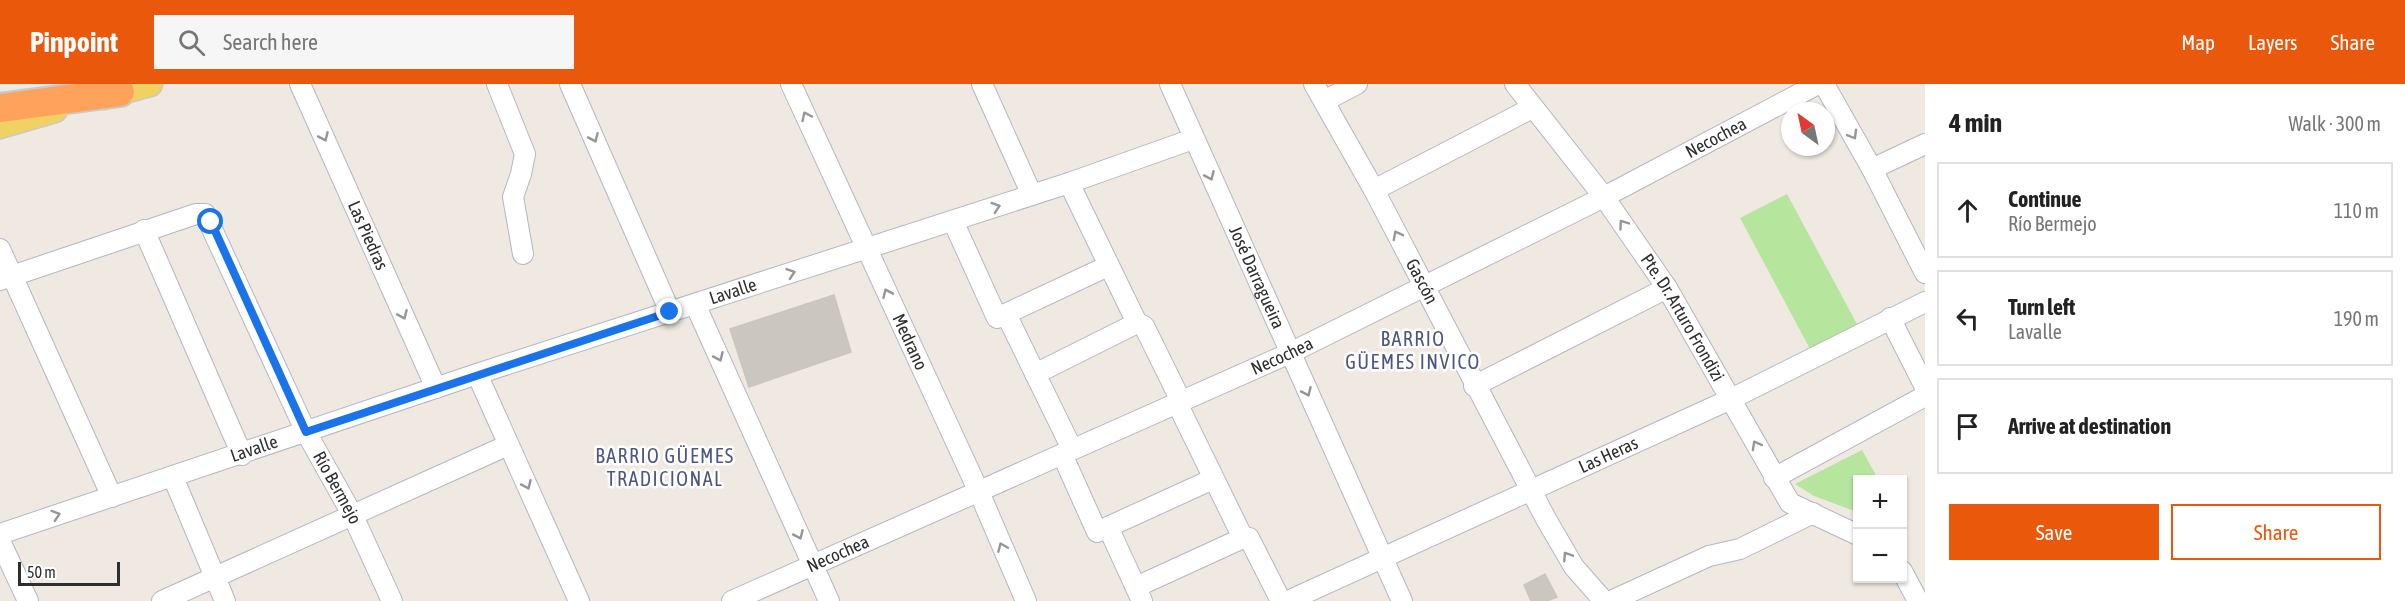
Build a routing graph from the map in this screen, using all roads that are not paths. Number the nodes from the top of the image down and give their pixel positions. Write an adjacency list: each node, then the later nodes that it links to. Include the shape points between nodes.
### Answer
1 (50, 84): 15 (highway)
2 (150, 84): 13 (main road)
3 (300, 84): 47 (street, Las Piedras, one-way to 47)
4 (498, 84): 30 (street, via 525,154 513,197)
5 (570, 84): 38 (street, one-way to 38)
6 (791, 84): 28 (street, Medrano, one-way to 6)
7 (981, 84): 24 (street)
8 (1170, 84): 19 (street, José Darragueira)
9 (1357, 84): 14 (street)
10 (1515, 84): 17 (street, Pte. Dr. Arturo Frondizi)
11 (1818, 84): 25 (street, Necochea)
12 (1824, 84): 21 (street, one-way to 21)
13 (120, 92): 16 (highway); 18 (main road)
14 (1319, 93): 23 (street, Gascón)
15 (0, 97)
16 (0, 108)
17 (1532, 108): 23 (street); 25 (street, Pte. Dr. Arturo Frondizi)
18 (0, 126)
19 (1193, 139): 22 (street, Lavalle); 42 (street, José Darragueira, one-way to 42)
20 (1925, 144): 21 (street)
21 (1872, 169): 32 (street)
22 (1069, 183): 24 (street, Lavalle); 31 (street)
23 (1374, 190): 34 (street, Gascón, one-way to 23)
24 (1032, 195): 26 (street, Lavalle, one-way to 24)
25 (1604, 197): 34 (street, Necochea); 35 (street, Pte. Dr. Arturo Frondizi, one-way to 25)
26 (953, 221): 28 (street, Lavalle); 39 (street, via 997,318)
27 (144, 230): 33 (street); 51 (street, Río Bermejo, via 205,214); 54 (street)
28 (866, 247): 37 (street, Lavalle, one-way to 28); 58 (street, Medrano, one-way to 28)
29 (0, 249): 33 (street)
30 (523, 254)
31 (1108, 266): 39 (street); 41 (street)
32 (1925, 273)
33 (6, 278): 60 (street)
34 (1425, 288): 42 (street, Necochea); 45 (street, Gascón)
35 (1667, 288): 45 (street); 49 (street, Pte. Dr. Arturo Frondizi)
36 (1925, 302): 40 (street, Las Heras)
37 (695, 304): 38 (street, Lavalle); 69 (street, one-way to 69)
38 (670, 312): 43 (street, Lavalle)
39 (1006, 314): 44 (street)
40 (1890, 318): 46 (street); 49 (street, Las Heras)
41 (1137, 323): 44 (street); 50 (street, via 1144,326)
42 (1290, 353): 50 (street, Necochea); 68 (street, José Darragueira, one-way to 68)
43 (477, 374): 47 (street, Lavalle); 52 (street)
44 (1035, 374): 53 (street)
45 (1474, 386): 59 (street, Gascón)
46 (1925, 387)
47 (436, 388): 51 (street, Lavalle)
48 (1925, 396): 56 (street)
49 (1731, 399): 56 (street, Pte. Dr. Arturo Frondizi, one-way to 49); 59 (street, Las Heras)
50 (1179, 402): 53 (street, Necochea); 57 (street)
51 (306, 432): 54 (street, Lavalle); 62 (street, Río Bermejo)
52 (508, 445): 62 (street); 78 (street, one-way to 78)
53 (1067, 452): 58 (street, Necochea); 63 (street, via 1097,532)
54 (242, 455): 55 (street, Lavalle)
55 (173, 477): 60 (street, Lavalle); 70 (street)
56 (1774, 478): 61 (street, Pte. Dr. Arturo Frondizi, via 1790,503)
57 (1213, 479): 63 (street); 66 (street)
58 (979, 492): 69 (street, Necochea); 81 (street, Medrano, one-way to 58)
59 (1531, 492): 68 (street, Las Heras); 85 (street, Gascón, one-way to 59, via 1564,553)
60 (112, 497): 64 (street, Lavalle, one-way to 60)
61 (1813, 513): 65 (street, Pte. Dr. Arturo Frondizi); 86 (street, via 1740,549 1709,556)
62 (353, 516): 70 (street); 77 (street, Río Bermejo)
63 (1108, 527): 72 (street)
64 (0, 534)
65 (1853, 534)
66 (1243, 538): 72 (street); 82 (street, via 1249,538)
67 (0, 541): 74 (street)
68 (1382, 558): 83 (street, Las Heras); 84 (street, José Darragueira)
69 (813, 565): 79 (street, Necochea); 80 (street)
70 (214, 578): 75 (street); 76 (street)
71 (1906, 583): 73 (street)
72 (1139, 594)
73 (1911, 599)
74 (28, 601)
75 (162, 601)
76 (225, 601)
77 (392, 601)
78 (579, 601)
79 (732, 601)
80 (829, 601)
81 (1026, 601)
82 (1281, 601)
83 (1288, 601)
84 (1402, 601)
85 (1604, 601)
86 (1611, 601)

